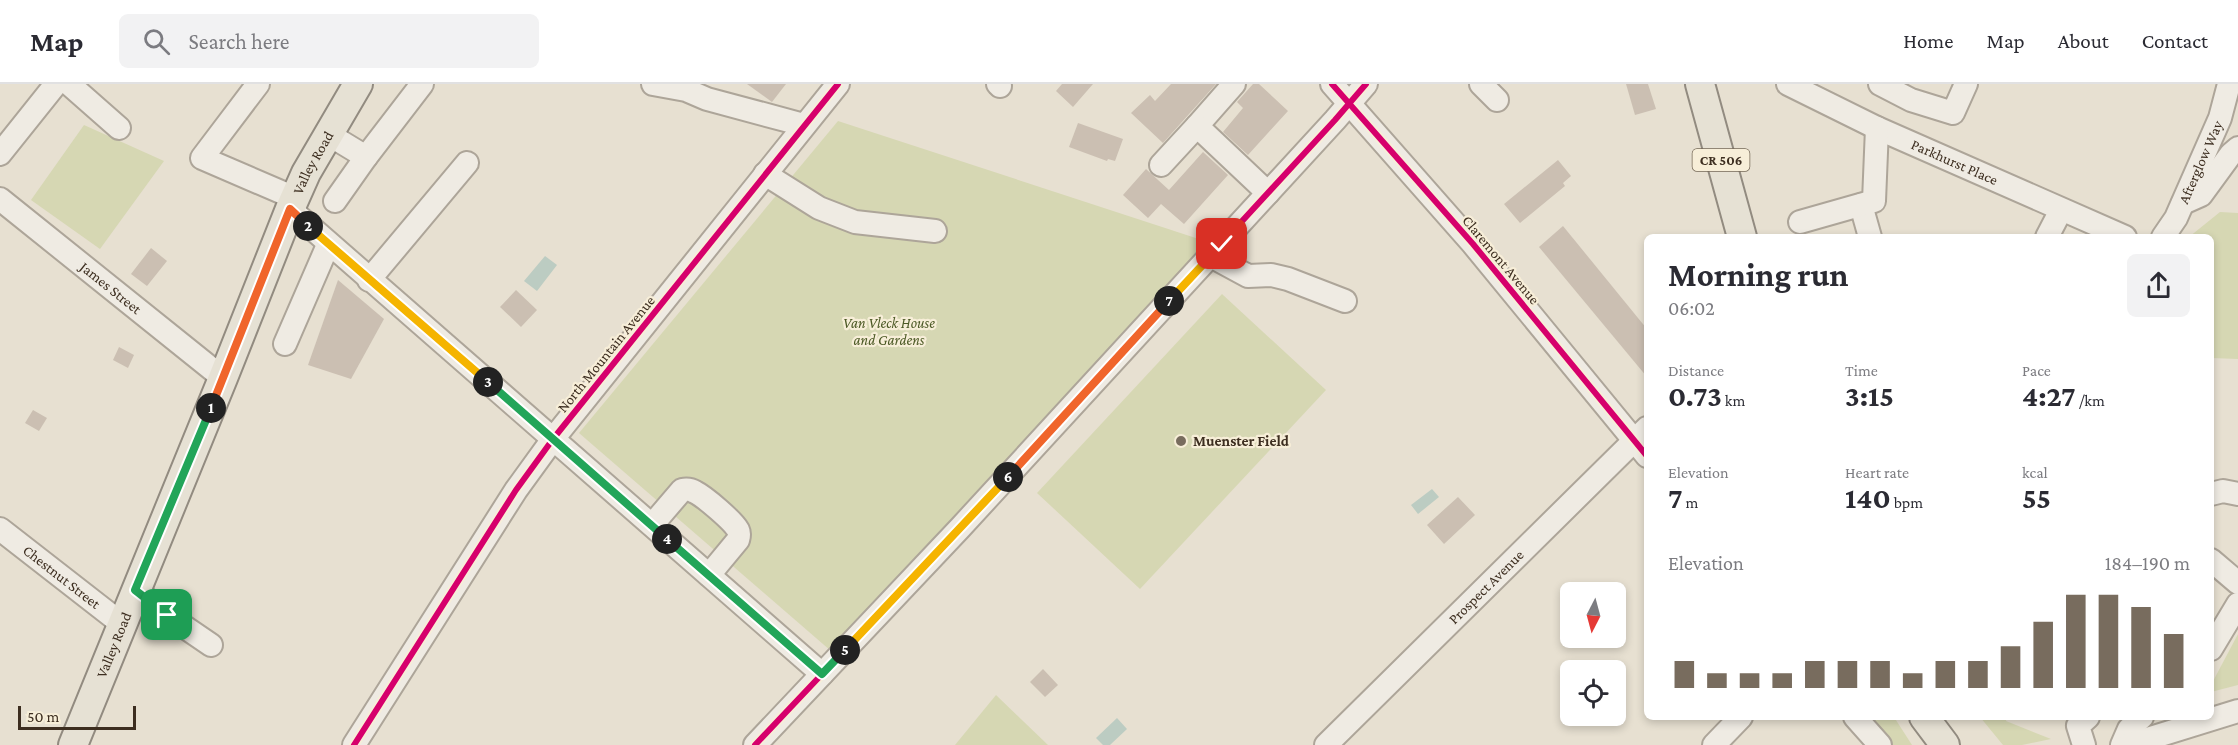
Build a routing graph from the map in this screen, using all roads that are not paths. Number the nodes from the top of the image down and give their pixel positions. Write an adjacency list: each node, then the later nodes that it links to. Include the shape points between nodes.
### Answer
1 (56, 84): 25 (street)
2 (69, 84): 21 (street)
3 (258, 84): 34 (street, via 202,158)
4 (358, 84): 23 (main road, Valley Road)
5 (422, 84): 26 (street)
6 (653, 84): 19 (street)
7 (838, 84): 19 (street, North Mountain Avenue)
8 (1234, 84): 20 (street)
9 (1332, 84): 18 (street, Claremont Avenue)
10 (1366, 84): 18 (street)
11 (1481, 84): 17 (street)
12 (1700, 84): 41 (main road, CR 506)
13 (1788, 84): 22 (street, Parkhurst Place)
14 (1880, 84): 15 (street, via 1911,100 1953,113)
15 (1966, 84)
16 (2229, 84): 35 (street, Afterglow Way, via 2220,118)
17 (1497, 100)
18 (1349, 104): 31 (street); 53 (street, Claremont Avenue)
19 (804, 125): 27 (street, North Mountain Avenue)
20 (1197, 126): 29 (street); 31 (street)
21 (119, 128)
22 (1878, 128): 36 (street, via 1874,201); 38 (street, Parkhurst Place)
23 (328, 134): 26 (street); 34 (main road, Valley Road)
24 (2238, 148): 35 (street, via 2201,195)
25 (0, 154)
26 (366, 157): 33 (street)
27 (779, 157): 30 (street, North Mountain Avenue); 37 (street)
28 (467, 163): 48 (street)
29 (1161, 165)
30 (765, 174): 37 (street); 52 (street, North Mountain Avenue)
31 (1268, 193): 47 (street)
32 (0, 199): 51 (street, James Street)
33 (335, 201)
34 (292, 204): 46 (street); 51 (main road, Valley Road)
35 (2182, 204): 45 (street, Afterglow Way)
36 (1861, 206): 39 (street); 42 (street)
37 (819, 208): 40 (street, via 855,222)
38 (2061, 210): 43 (street); 44 (street, Parkhurst Place)
39 (1800, 222)
40 (935, 231)
41 (1741, 234)
42 (1869, 234)
43 (2049, 234)
44 (2118, 234)
45 (2167, 234)
46 (328, 245): 48 (street); 50 (street)
47 (1211, 256): 49 (street, via 1248,276 1288,279); 66 (street)
48 (369, 280): 52 (street)
49 (1345, 301)
50 (285, 344)
51 (223, 378): 61 (main road, Valley Road)
52 (553, 439): 56 (street); 77 (street, North Mountain Avenue, via 516,490)
53 (1643, 442): 79 (street, Prospect Avenue)
54 (2214, 493): 55 (street)
55 (2238, 494)
56 (652, 525): 59 (street); 59 (street, via 682,490 696,492 712,505 739,534)
57 (0, 530): 63 (street, Chestnut Street)
58 (2214, 563): 60 (street)
59 (709, 575): 66 (street)
60 (2238, 583)
61 (135, 590): 63 (main road, Valley Road); 65 (street)
62 (2238, 604): 64 (street)
63 (122, 624): 76 (main road, Valley Road)
64 (2214, 642)
65 (211, 645)
66 (822, 674): 78 (street)
67 (2238, 711): 68 (street)
68 (2214, 716)
69 (1738, 720): 80 (street)
70 (1858, 720): 81 (street)
71 (1926, 720): 82 (main road)
72 (2085, 720): 83 (street, via 2078,726)
73 (2138, 720): 84 (street, via 2128,729)
74 (2191, 720): 75 (street)
75 (2165, 725): 85 (street)
76 (73, 745)
77 (354, 745)
78 (755, 745)
79 (1326, 745)
80 (1714, 745)
81 (1880, 745)
82 (1945, 745)
83 (2084, 745)
84 (2122, 745)
85 (2128, 745)

